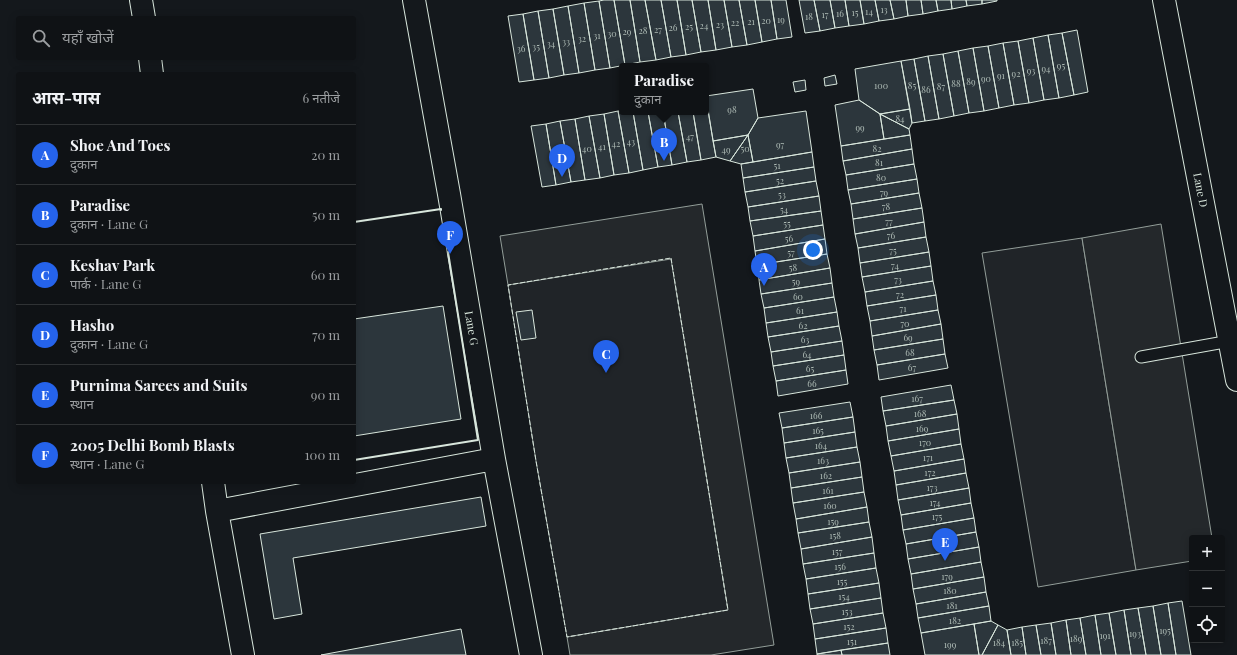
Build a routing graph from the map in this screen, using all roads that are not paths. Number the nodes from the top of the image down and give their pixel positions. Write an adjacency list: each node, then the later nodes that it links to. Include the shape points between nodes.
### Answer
1 (141, 0): 4 (street)
2 (414, 0): 10 (street, Lane G)
3 (1164, 0): 7 (street, Lane D)
4 (144, 16)
5 (150, 60): 6 (street)
6 (152, 72)
7 (1230, 341): 8 (lane); 9 (street, Lane D)
8 (1141, 357)
9 (1237, 380)
10 (494, 459): 12 (street); 14 (street, Lane G)
11 (213, 484): 12 (street)
12 (217, 511): 13 (street)
13 (243, 655)
14 (531, 655)

